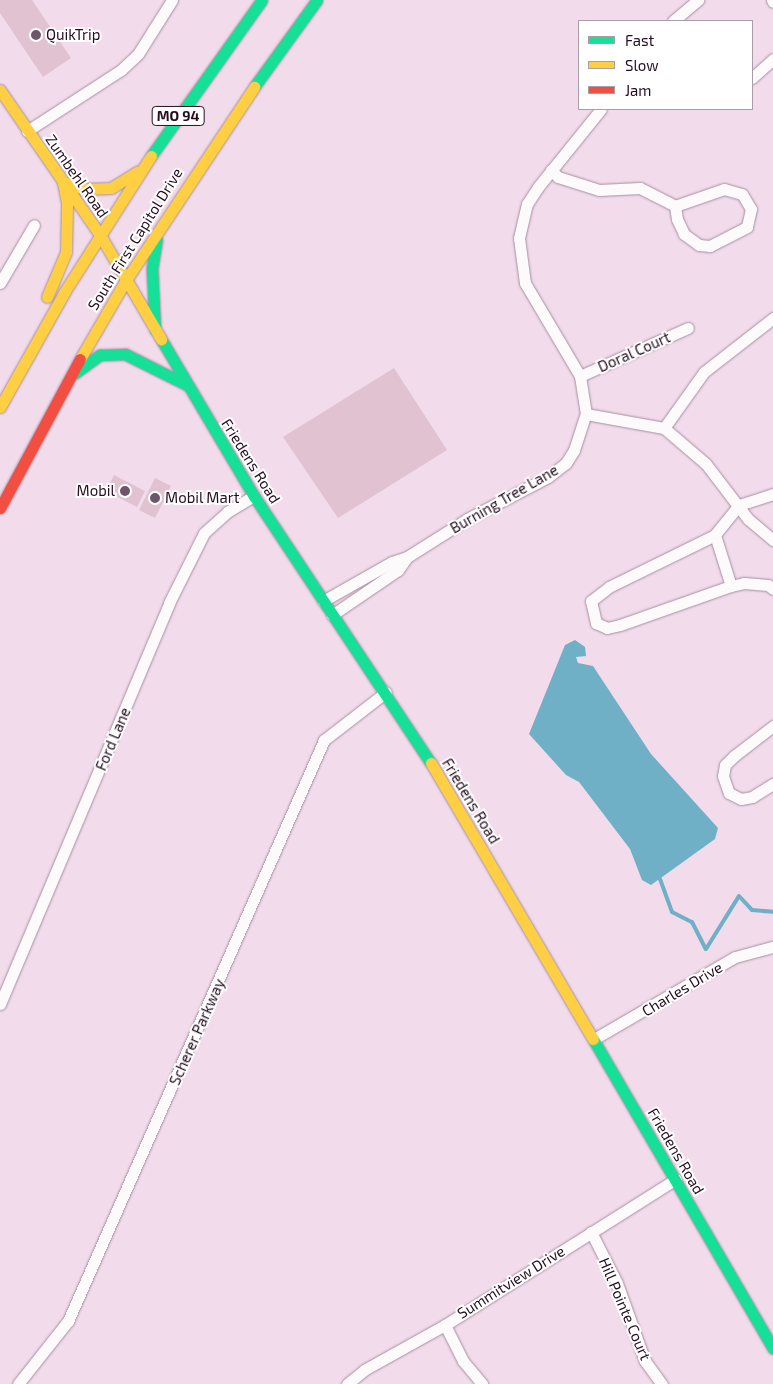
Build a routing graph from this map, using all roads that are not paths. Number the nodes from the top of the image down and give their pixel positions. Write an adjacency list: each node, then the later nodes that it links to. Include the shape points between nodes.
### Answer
1 (172, 0): 10 (street, via 138,54 121,70)
2 (262, 0): 11 (main road, South First Capitol Drive / MO 94)
3 (317, 0): 15 (main road, South First Capitol Drive / MO 94, via 250,92)
4 (698, 0): 5 (street)
5 (674, 20)
6 (773, 59): 7 (street)
7 (753, 77)
8 (0, 90): 10 (main road, Zumbehl Road)
9 (600, 110): 12 (street, Burning Tree Lane)
10 (27, 131): 13 (main road, Zumbehl Road)
11 (142, 168): 13 (main road, via 111,188 84,189); 17 (main road, South First Capitol Drive / MO 94)
12 (551, 170): 14 (street, via 558,178 599,190 640,188); 24 (street, Burning Tree Lane, via 527,204 519,238 520,258 525,282 536,305)
13 (63, 182): 17 (main road, Zumbehl Road); 23 (main road, via 67,203 66,252 44,305)
14 (675, 206): 14 (street, via 724,189 742,194 751,209 747,227 710,246 699,245 684,234)
15 (163, 222): 18 (main road, South First Capitol Drive / MO 94); 22 (main road, via 152,269)
16 (34, 225): 19 (street)
17 (100, 234): 18 (main road, Zumbehl Road); 23 (main road, South First Capitol Drive / MO 94)
18 (126, 280): 22 (main road, Friedens Road); 25 (main road, South First Capitol Drive / MO 94)
19 (0, 283)
20 (773, 318): 29 (street, via 704,372)
21 (688, 328): 24 (street, Doral Court)
22 (155, 330): 26 (main road, Friedens Road)
23 (37, 339): 27 (main road, South First Capitol Drive / MO 94)
24 (580, 376): 28 (street, Burning Tree Lane)
25 (68, 380): 26 (main road, via 88,361 112,353 149,363); 33 (main road, South First Capitol Drive / MO 94)
26 (187, 385): 31 (main road, Friedens Road)
27 (0, 407)
28 (586, 414): 29 (street); 36 (street, Burning Tree Lane, via 582,432 566,463 548,477 467,519)
29 (664, 428): 32 (street, via 706,464)
30 (773, 494): 32 (street)
31 (254, 496): 39 (main road, Friedens Road); 45 (street, Ford Lane, via 227,512 204,533 169,603)
32 (739, 505): 34 (street); 35 (street, via 761,533)
33 (0, 508)
34 (714, 535): 37 (street); 37 (street, via 609,587 591,601 596,623 607,628 620,626)
35 (773, 540)
36 (407, 558): 39 (street, Burning Tree Lane, via 392,562); 40 (street, Burning Tree Lane, via 398,570)
37 (732, 586): 38 (street, via 744,583 768,585)
38 (773, 589)
39 (323, 600): 40 (main road, Friedens Road)
40 (332, 614): 41 (main road, Friedens Road)
41 (386, 692): 46 (main road, Friedens Road); 51 (street, Scherer Parkway, via 324,740 68,1321)
42 (773, 726): 43 (street, via 734,756 726,765 723,776 729,794 741,799 752,797)
43 (773, 784)
44 (773, 947): 46 (street, Charles Drive, via 735,957)
45 (0, 1004)
46 (594, 1039): 47 (main road, Friedens Road)
47 (676, 1179): 48 (street, Summitview Drive); 50 (main road, Friedens Road)
48 (591, 1232): 49 (street, Summitview Drive); 54 (street, Hill Pointe Court, via 617,1283 645,1361)
49 (445, 1325): 52 (street, Summitview Drive, via 364,1370); 53 (street, via 464,1361)
50 (773, 1348)
51 (18, 1384)
52 (347, 1384)
53 (482, 1384)
54 (662, 1384)

